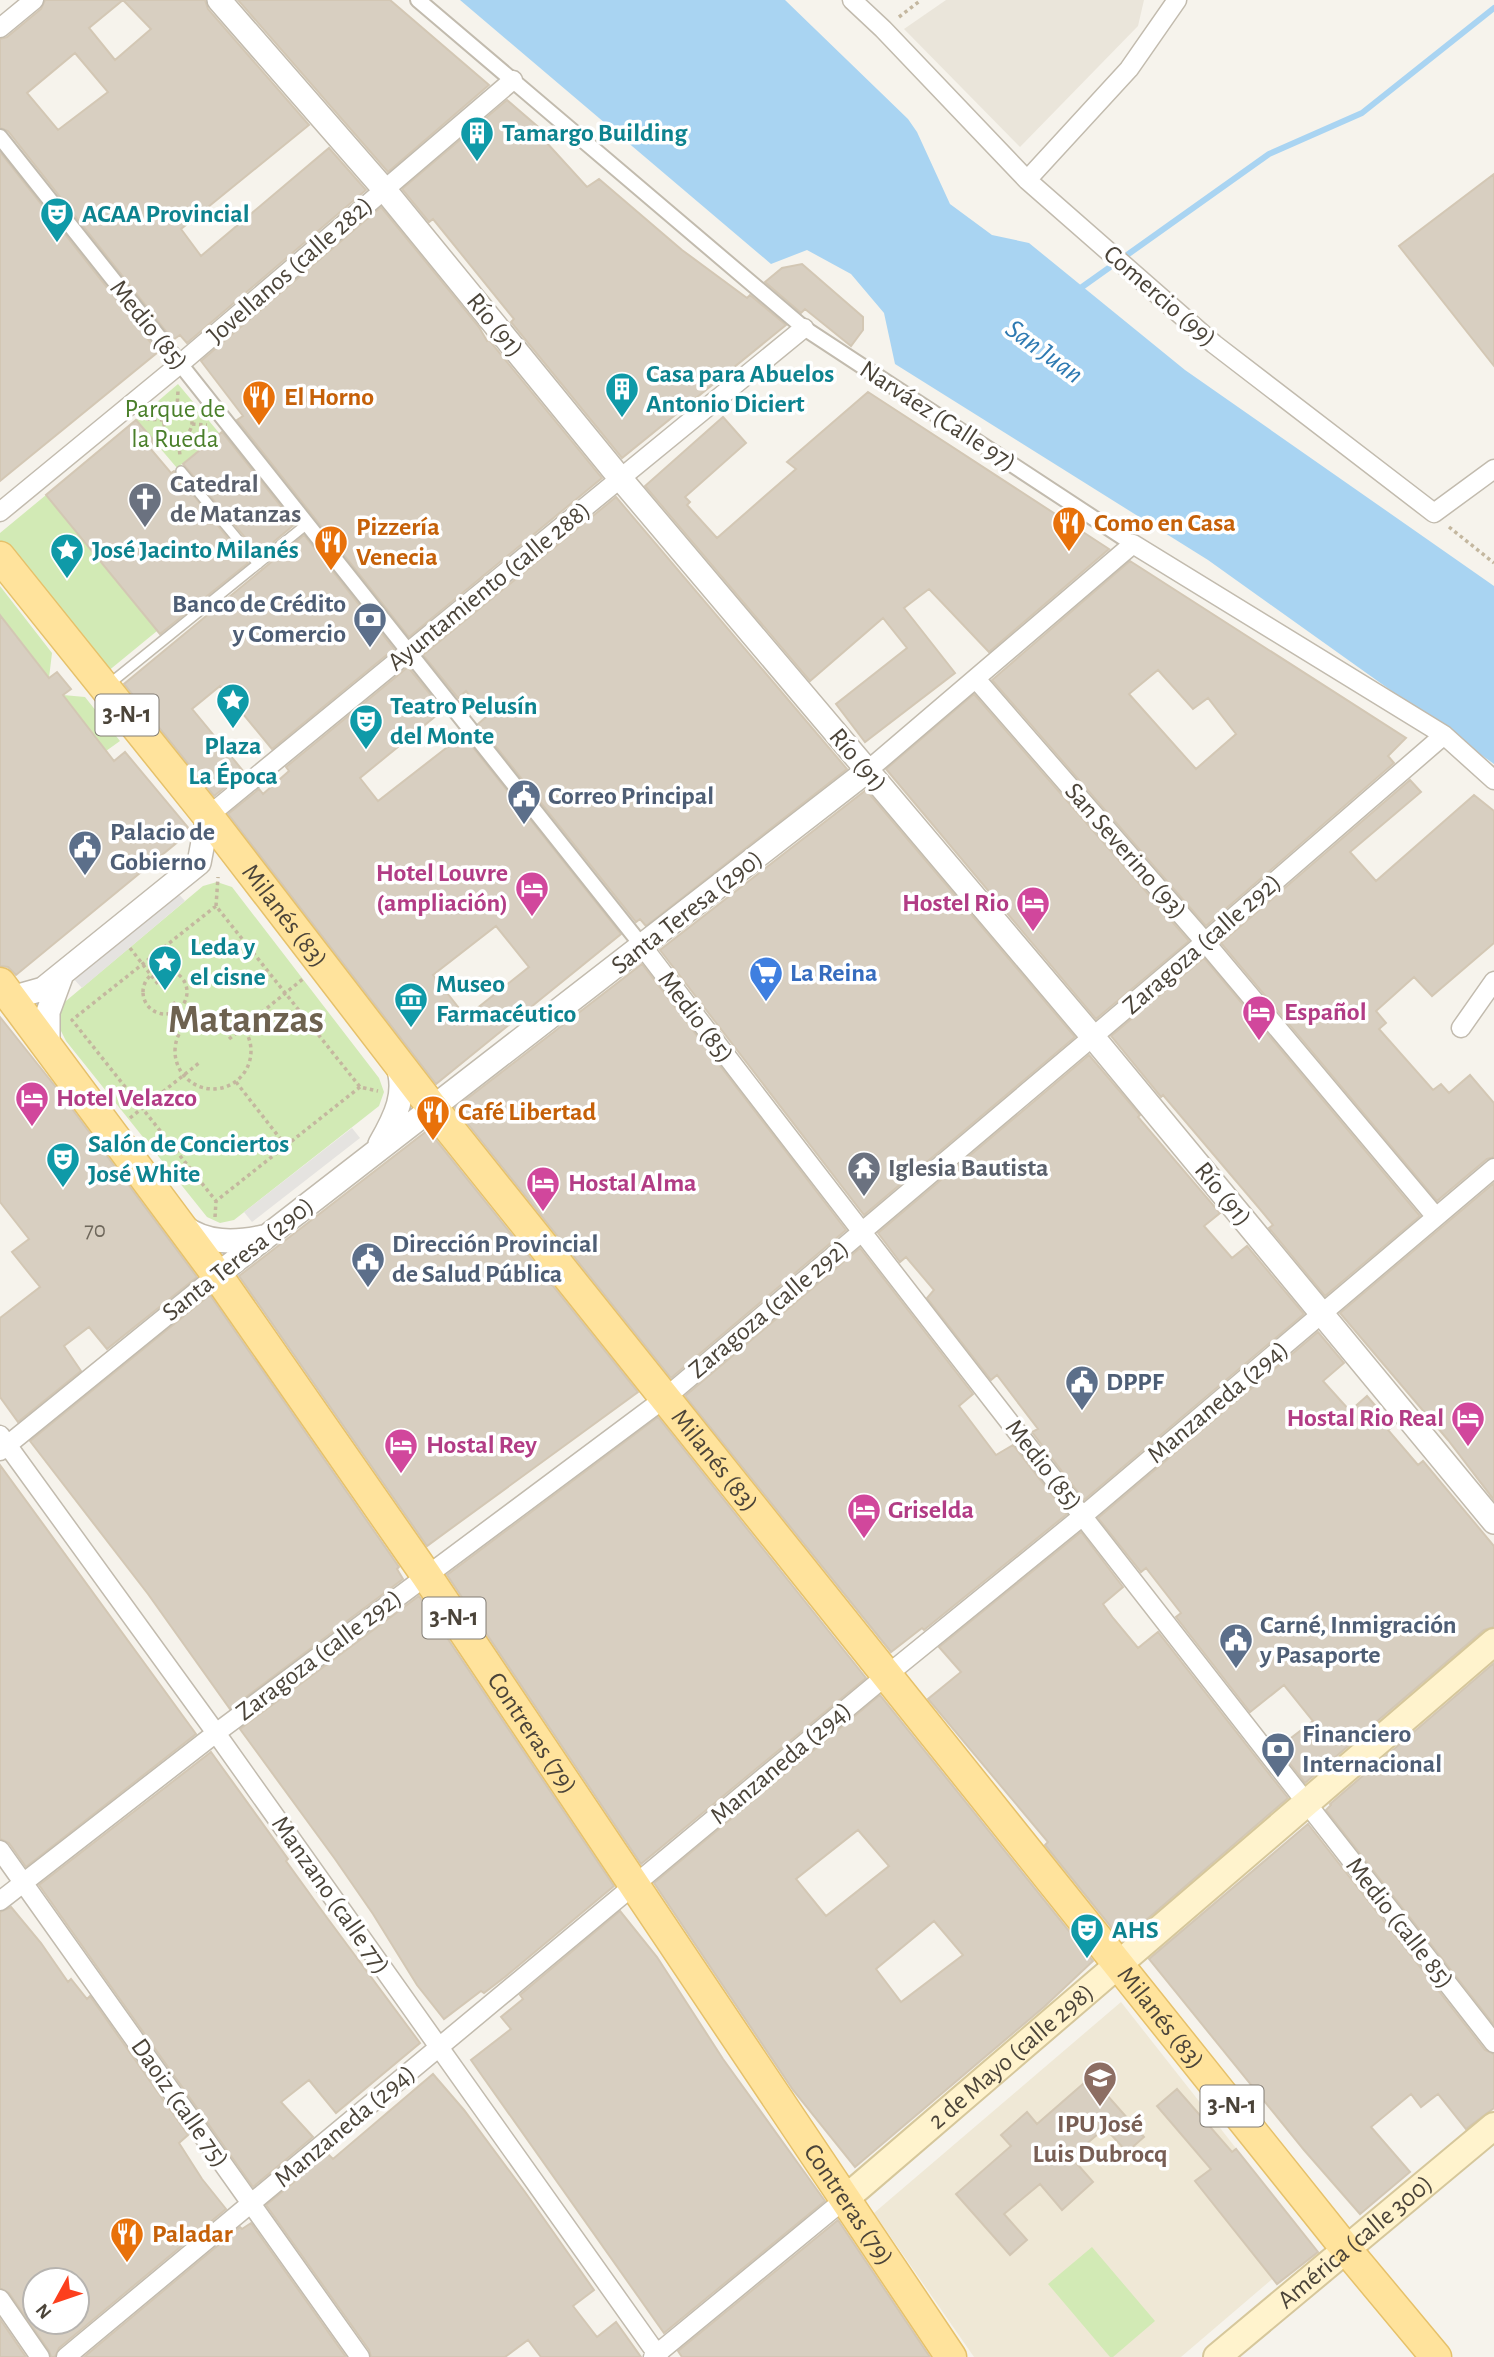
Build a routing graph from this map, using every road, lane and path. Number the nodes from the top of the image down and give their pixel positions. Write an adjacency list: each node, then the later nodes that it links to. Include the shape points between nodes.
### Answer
1 (34, 0): 7 (street)
2 (219, 0): 12 (street, Río (91))
3 (418, 0): 9 (street, Narváez (Calle 97))
4 (852, 0): 8 (street, Comercio (99))
5 (921, 0): 8 (path)
6 (1177, 0): 11 (street, via 1129,69)
7 (0, 28)
8 (883, 29): 11 (street, Comercio (99))
9 (513, 80): 12 (street, Jovellanos (calle 282)); 13 (street, Narváez (Calle 97))
10 (0, 137): 14 (street, Medio (85))
11 (1027, 180): 20 (street, Comercio (99), via 1214,344)
12 (384, 189): 14 (street, Jovellanos (calle 282)); 18 (street, Río (91))
13 (804, 328): 18 (street, Ayuntamiento (calle 288)); 22 (street, Narváez (Calle 97))
14 (180, 364): 19 (street, Jovellanos (calle 282)); 21 (street, Medio (85))
15 (178, 437): 15 (path, via 164,425 169,413 177,409 189,415 192,424); 17 (path)
16 (1494, 469): 20 (street)
17 (181, 471): 25 (lane)
18 (620, 478): 26 (street, Ayuntamiento (calle 288)); 30 (street, Río (91))
19 (0, 512)
20 (1434, 513): 24 (path)
21 (307, 524): 25 (lane); 26 (street, Medio (85))
22 (1133, 544): 27 (street, Santa Teresa (290)); 29 (street, Narváez (Calle 97))
23 (0, 557): 32 (main road, Milanés (83) / 3-N-1)
24 (1494, 563)
25 (258, 564): 28 (lane)
26 (409, 652): 32 (street, Ayuntamiento (calle 288)); 38 (street, Medio (85))
27 (976, 680): 30 (street, Santa Teresa (290)); 37 (street, San Severino (93))
28 (113, 681)
29 (1444, 735): 31 (street, Narváez (Calle 97)); 37 (street, Zaragoza (calle 292))
30 (867, 771): 38 (street, Santa Teresa (290)); 56 (street, Río (91))
31 (1494, 780)
32 (208, 816): 33 (street); 34 (main road, Milanés (83) / 3-N-1)
33 (209, 861): 34 (street, via 241,867); 35 (path); 36 (street)
34 (252, 874): 39 (main road, Milanés (83) / 3-N-1)
35 (216, 906): 40 (path); 47 (path)
36 (116, 930): 40 (path); 41 (street)
37 (1205, 942): 56 (street, Zaragoza (calle 292)); 69 (street, San Severino (93))
38 (643, 947): 63 (street, Santa Teresa (290)); 71 (street, Medio (85))
39 (321, 963): 47 (path); 59 (main road, Milanés (83) / 3-N-1)
40 (143, 964): 42 (path); 64 (path, via 72,1020)
41 (62, 974): 48 (street, via 43,989); 58 (street, via 48,1012)
42 (152, 974): 43 (path, via 172,971); 46 (path); 51 (path, via 143,994)
43 (183, 979): 45 (path); 52 (path, via 188,992)
44 (1494, 981): 55 (street)
45 (178, 983)
46 (158, 984)
47 (285, 993): 54 (path); 66 (path, via 360,1087)
48 (4, 996): 58 (main road, Contreras (79) / 3-N-1)
49 (173, 1002): 52 (path)
50 (153, 1003): 51 (path)
51 (148, 1007): 52 (path, via 160,1014)
52 (179, 1010): 53 (path)
53 (188, 1021): 54 (path, via 212,1012 229,1016); 61 (path, via 175,1041 177,1065)
54 (243, 1027): 57 (path); 62 (path, via 250,1043 250,1061)
55 (1461, 1028)
56 (1093, 1037): 71 (street, Zaragoza (calle 292)); 74 (street, Río (91))
57 (229, 1039)
58 (48, 1046): 65 (main road, Contreras (79) / 3-N-1)
59 (393, 1055): 63 (main road, Milanés (83) / 3-N-1); 67 (street, via 400,1070 402,1096)
60 (199, 1063): 61 (path)
61 (183, 1075): 62 (path, via 192,1083 214,1089); 64 (path)
62 (236, 1082): 66 (path)
63 (432, 1107): 67 (street, Santa Teresa (290)); 75 (main road, Milanés (83) / 3-N-1)
64 (142, 1108): 65 (path); 66 (path, via 216,1201)
65 (112, 1133): 70 (main road, Contreras (79) / 3-N-1)
66 (286, 1146)
67 (377, 1150): 72 (street, Santa Teresa (290))
68 (1494, 1168): 69 (street, Manzaneda (294))
69 (1436, 1217): 74 (street, Manzaneda (294))
70 (180, 1224): 72 (street, via 214,1240); 73 (main road, Contreras (79) / 3-N-1)
71 (860, 1232): 75 (street, Zaragoza (calle 292)); 77 (street, Medio (85))
72 (268, 1236): 73 (street, Santa Teresa (290))
73 (217, 1275): 76 (street, Santa Teresa (290)); 79 (main road, Contreras (79) / 3-N-1)
74 (1322, 1315): 77 (street, Manzaneda (294)); 78 (street, Río (91))
75 (665, 1398): 79 (street, Zaragoza (calle 292)); 81 (main road, Milanés (83) / 3-N-1)
76 (2, 1444): 82 (street, Manzano (calle 77))
77 (1084, 1515): 81 (street, Manzaneda (294)); 83 (street, Medio (85))
78 (1494, 1522)
79 (426, 1576): 82 (street, Zaragoza (calle 292)); 86 (main road, Contreras (79) / 3-N-1)
80 (1494, 1642): 83 (main road, 2 de Mayo (calle 298))
81 (887, 1675): 86 (street, Manzaneda (294)); 88 (main road, Milanés (83) / 3-N-1)
82 (216, 1732): 85 (street, Zaragoza (calle 292)); 90 (street, Manzano (calle 77))
83 (1307, 1803): 88 (main road, 2 de Mayo (calle 298)); 89 (street, Medio (calle 85))
84 (0, 1850): 85 (street, Daoiz (calle 75))
85 (23, 1882): 87 (street, Zaragoza (calle 292)); 93 (street, Daoiz (calle 75))
86 (634, 1886): 90 (street, Manzaneda (294)); 92 (main road, Contreras (79) / 3-N-1)
87 (0, 1901)
88 (1118, 1964): 92 (main road, 2 de Mayo (calle 298)); 94 (main road, Milanés (83) / 3-N-1)
89 (1494, 2043)
90 (438, 2047): 93 (street, Manzaneda (294)); 96 (street, Manzano (calle 77))
91 (1494, 2126): 94 (main road, América (calle 300))
92 (845, 2199): 96 (street, 2 de Mayo (calle 298)); 100 (main road, Contreras (79) / 3-N-1)
93 (251, 2204): 98 (street, Manzaneda (294)); 99 (street, Daoiz (calle 75))
94 (1346, 2249): 101 (main road, América (calle 300)); 102 (main road, Milanés (83) / 3-N-1)
95 (0, 2299): 97 (street)
96 (656, 2356)
97 (40, 2357)
98 (66, 2357)
99 (360, 2357)
100 (951, 2357)
101 (1217, 2357)
102 (1436, 2357)

